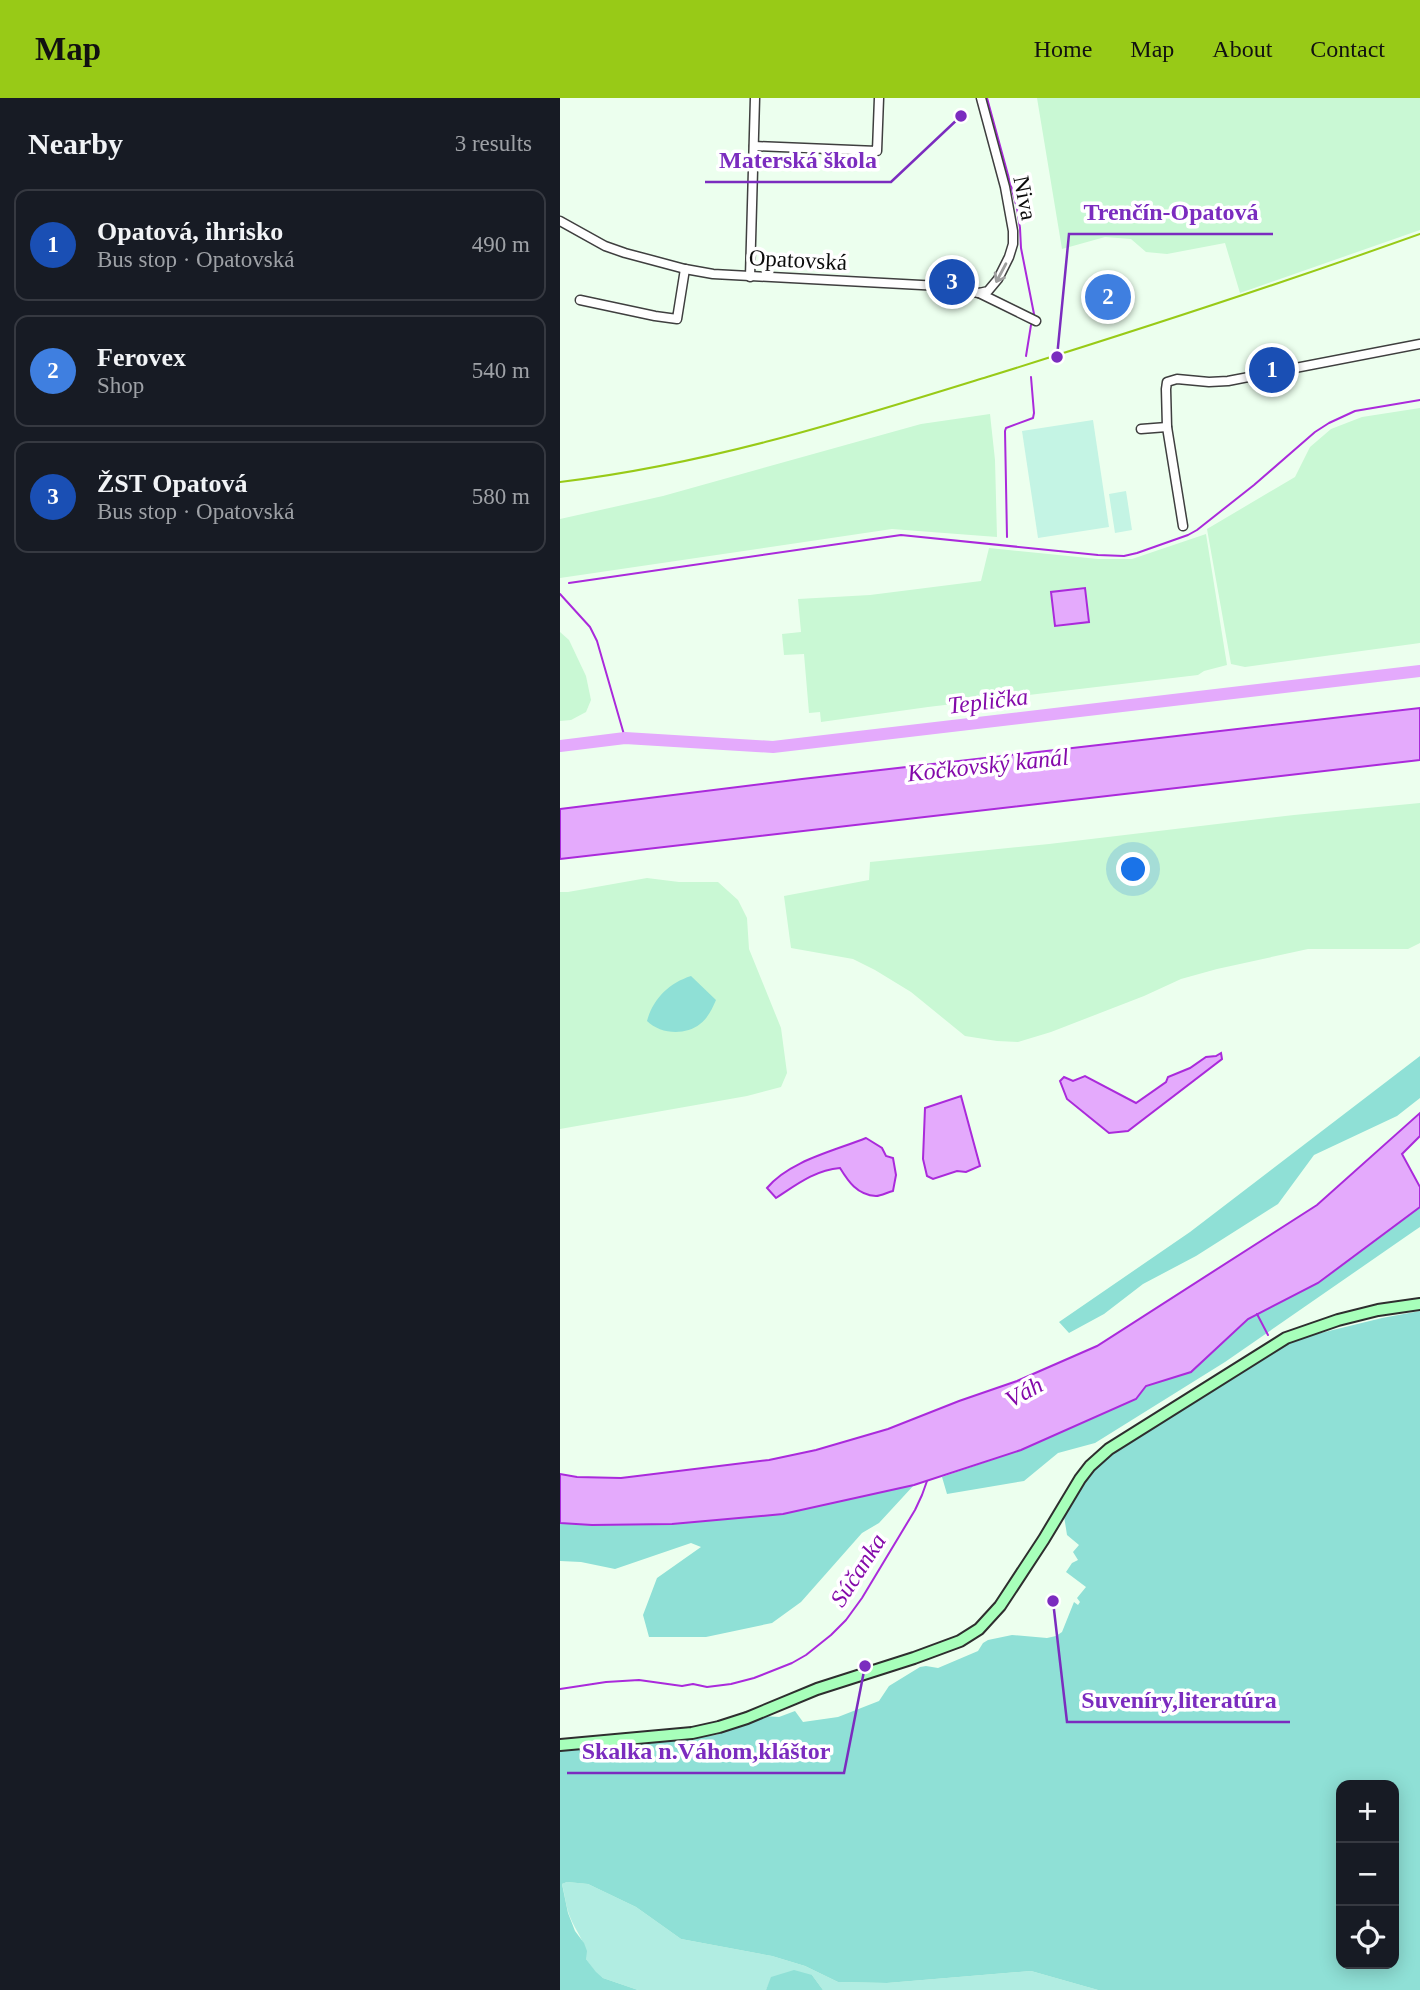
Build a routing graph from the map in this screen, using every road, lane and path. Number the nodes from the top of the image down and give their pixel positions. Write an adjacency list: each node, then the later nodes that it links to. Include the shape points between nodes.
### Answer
1 (755, 98): 4 (street)
2 (879, 98): 4 (street, via 877,151)
3 (981, 98): 8 (street, Niva, one-way to 8, via 1005,187 1013,244 993,287)
4 (754, 146): 7 (street)
5 (560, 221): 6 (street, Opatovská, via 605,246)
6 (685, 269): 7 (street, Opatovská); 9 (street, via 677,319)
7 (750, 277): 8 (street, Opatovská, via 940,286)
8 (979, 293): 10 (street, Opatovská)
9 (580, 300)
10 (1036, 321)
11 (1420, 344): 12 (street, via 1228,381 1172,380 1166,385)
12 (1167, 427): 13 (street); 14 (street)
13 (1141, 429)
14 (1183, 526)
15 (1420, 1304): 16 (main road, via 1338,1320 1286,1338 1109,1449 1080,1479 1000,1606 960,1641 719,1727)
16 (560, 1745)

